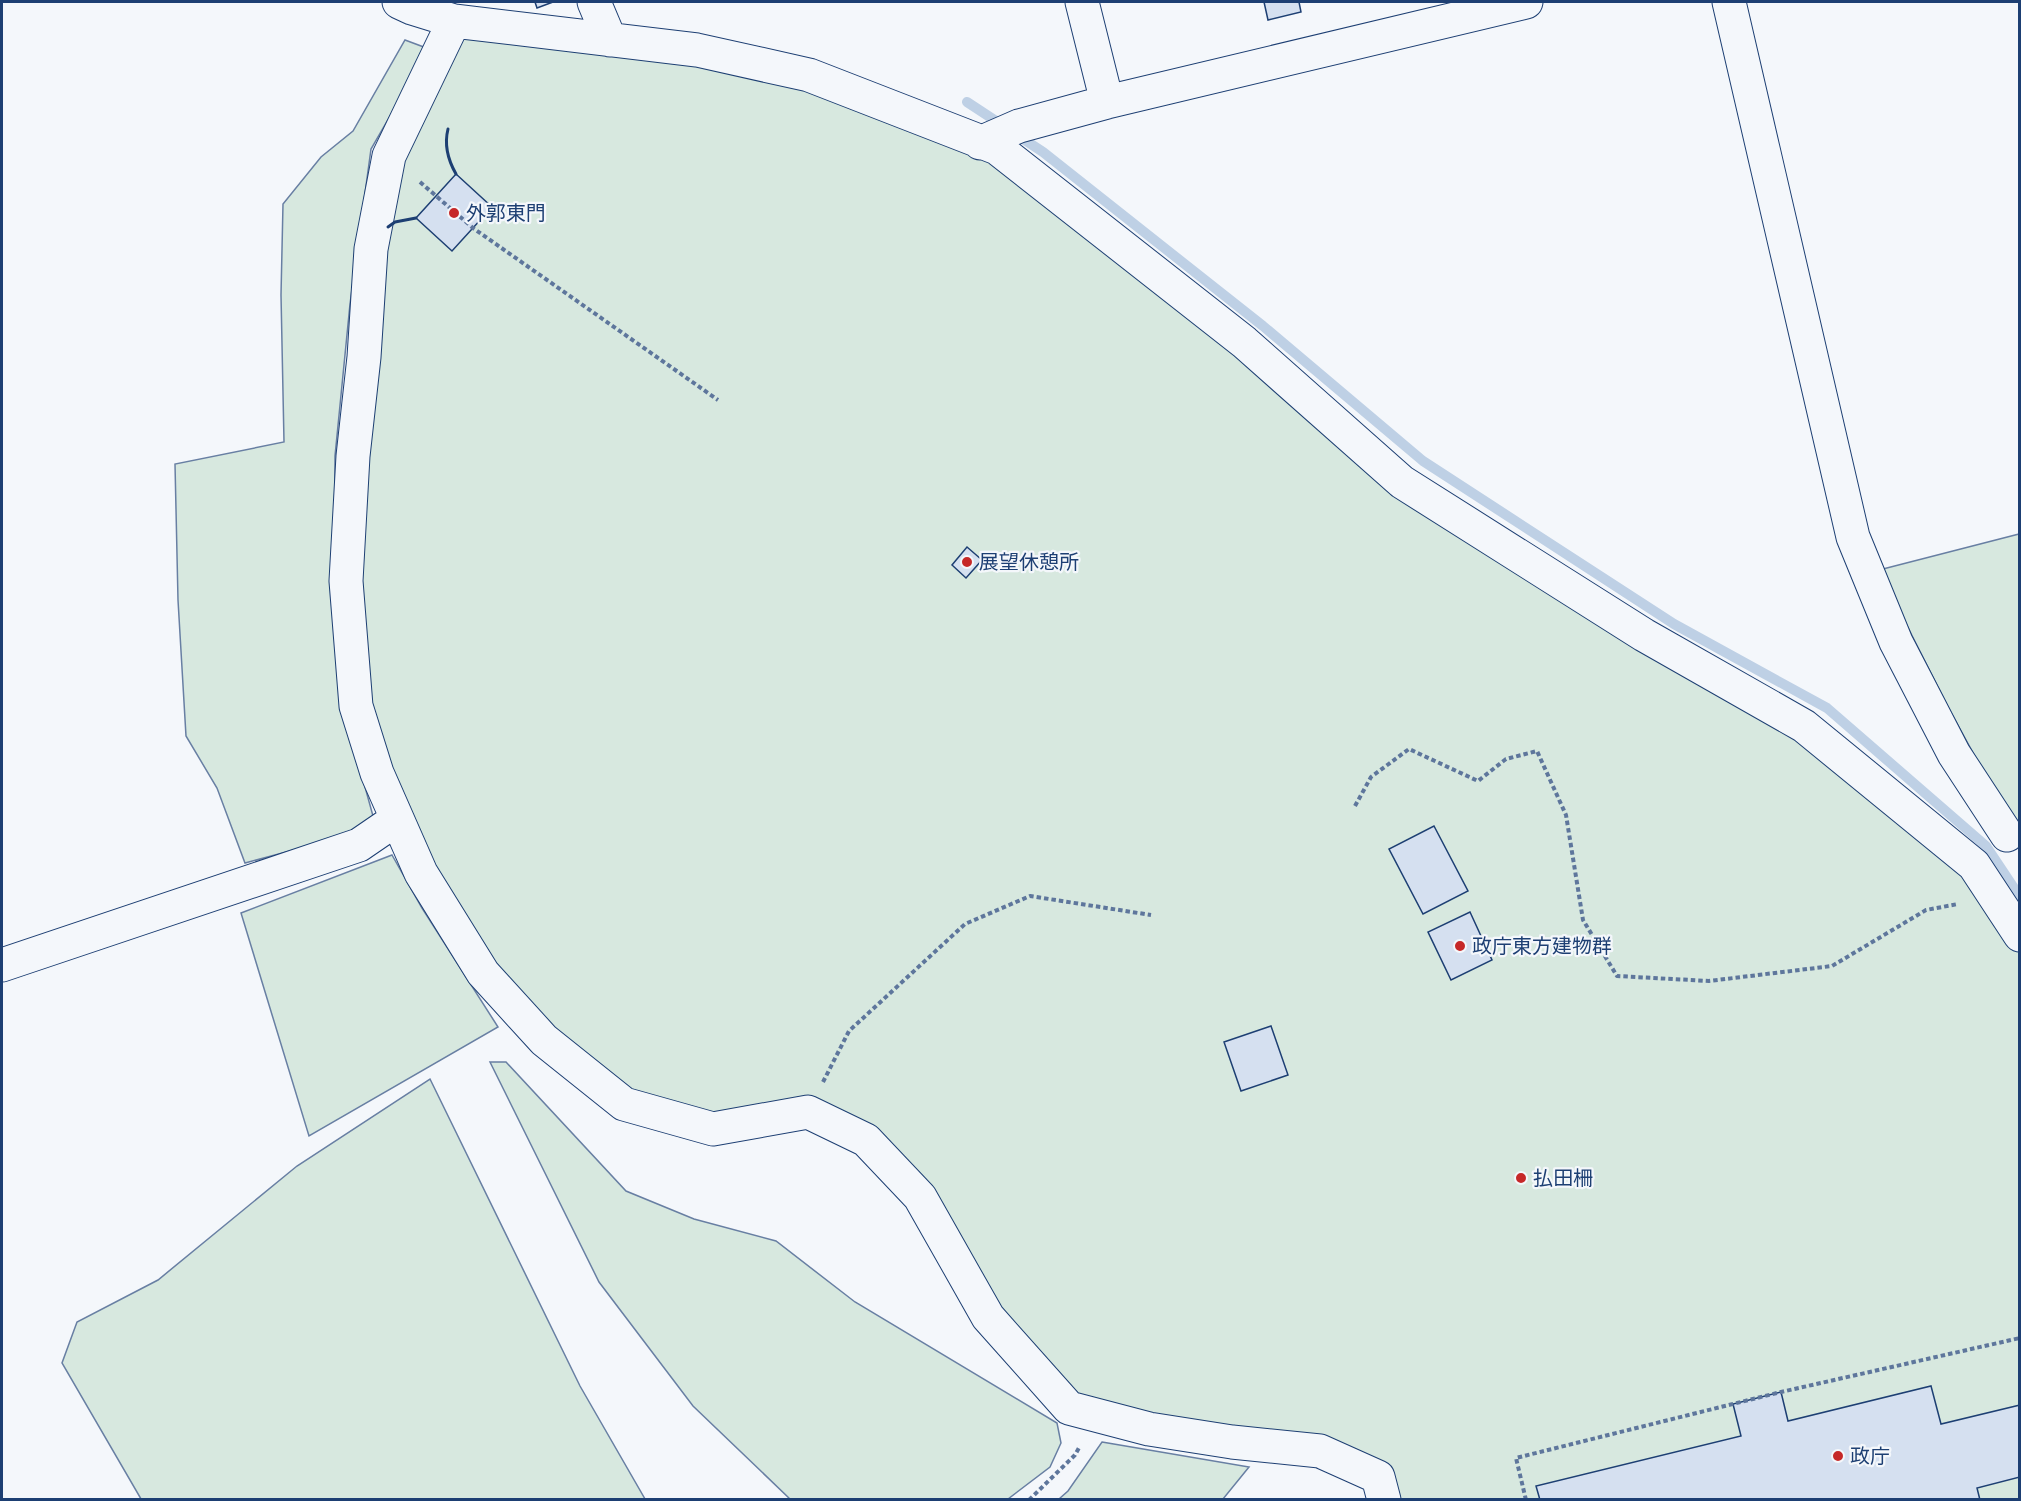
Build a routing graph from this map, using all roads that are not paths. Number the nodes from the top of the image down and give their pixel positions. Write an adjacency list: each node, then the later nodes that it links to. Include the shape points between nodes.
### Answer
1 (399, 2): 6 (street)
2 (594, 2): 7 (street)
3 (1082, 2): 8 (street)
4 (1526, 2): 8 (street)
5 (1729, 2): 11 (street, via 1852,537 1896,642 1954,754)
6 (454, 21): 7 (street); 10 (street, via 389,156 371,249 353,456 346,581 356,706 377,773)
7 (610, 40): 9 (street, via 697,50 809,75)
8 (1107, 102): 9 (street, via 1019,126)
9 (981, 143): 12 (street, via 997,148 1244,342 1402,482 1644,635 1804,726 1974,865)
10 (397, 819): 13 (street, via 359,845); 14 (street, via 421,873 483,973 544,1040 624,1104 713,1129 808,1112 866,1140 920,1197 988,1317 1069,1408 1149,1429 1320,1451 1378,1478)
11 (2007, 835)
12 (2019, 935)
13 (2, 965)
14 (1384, 1500)

